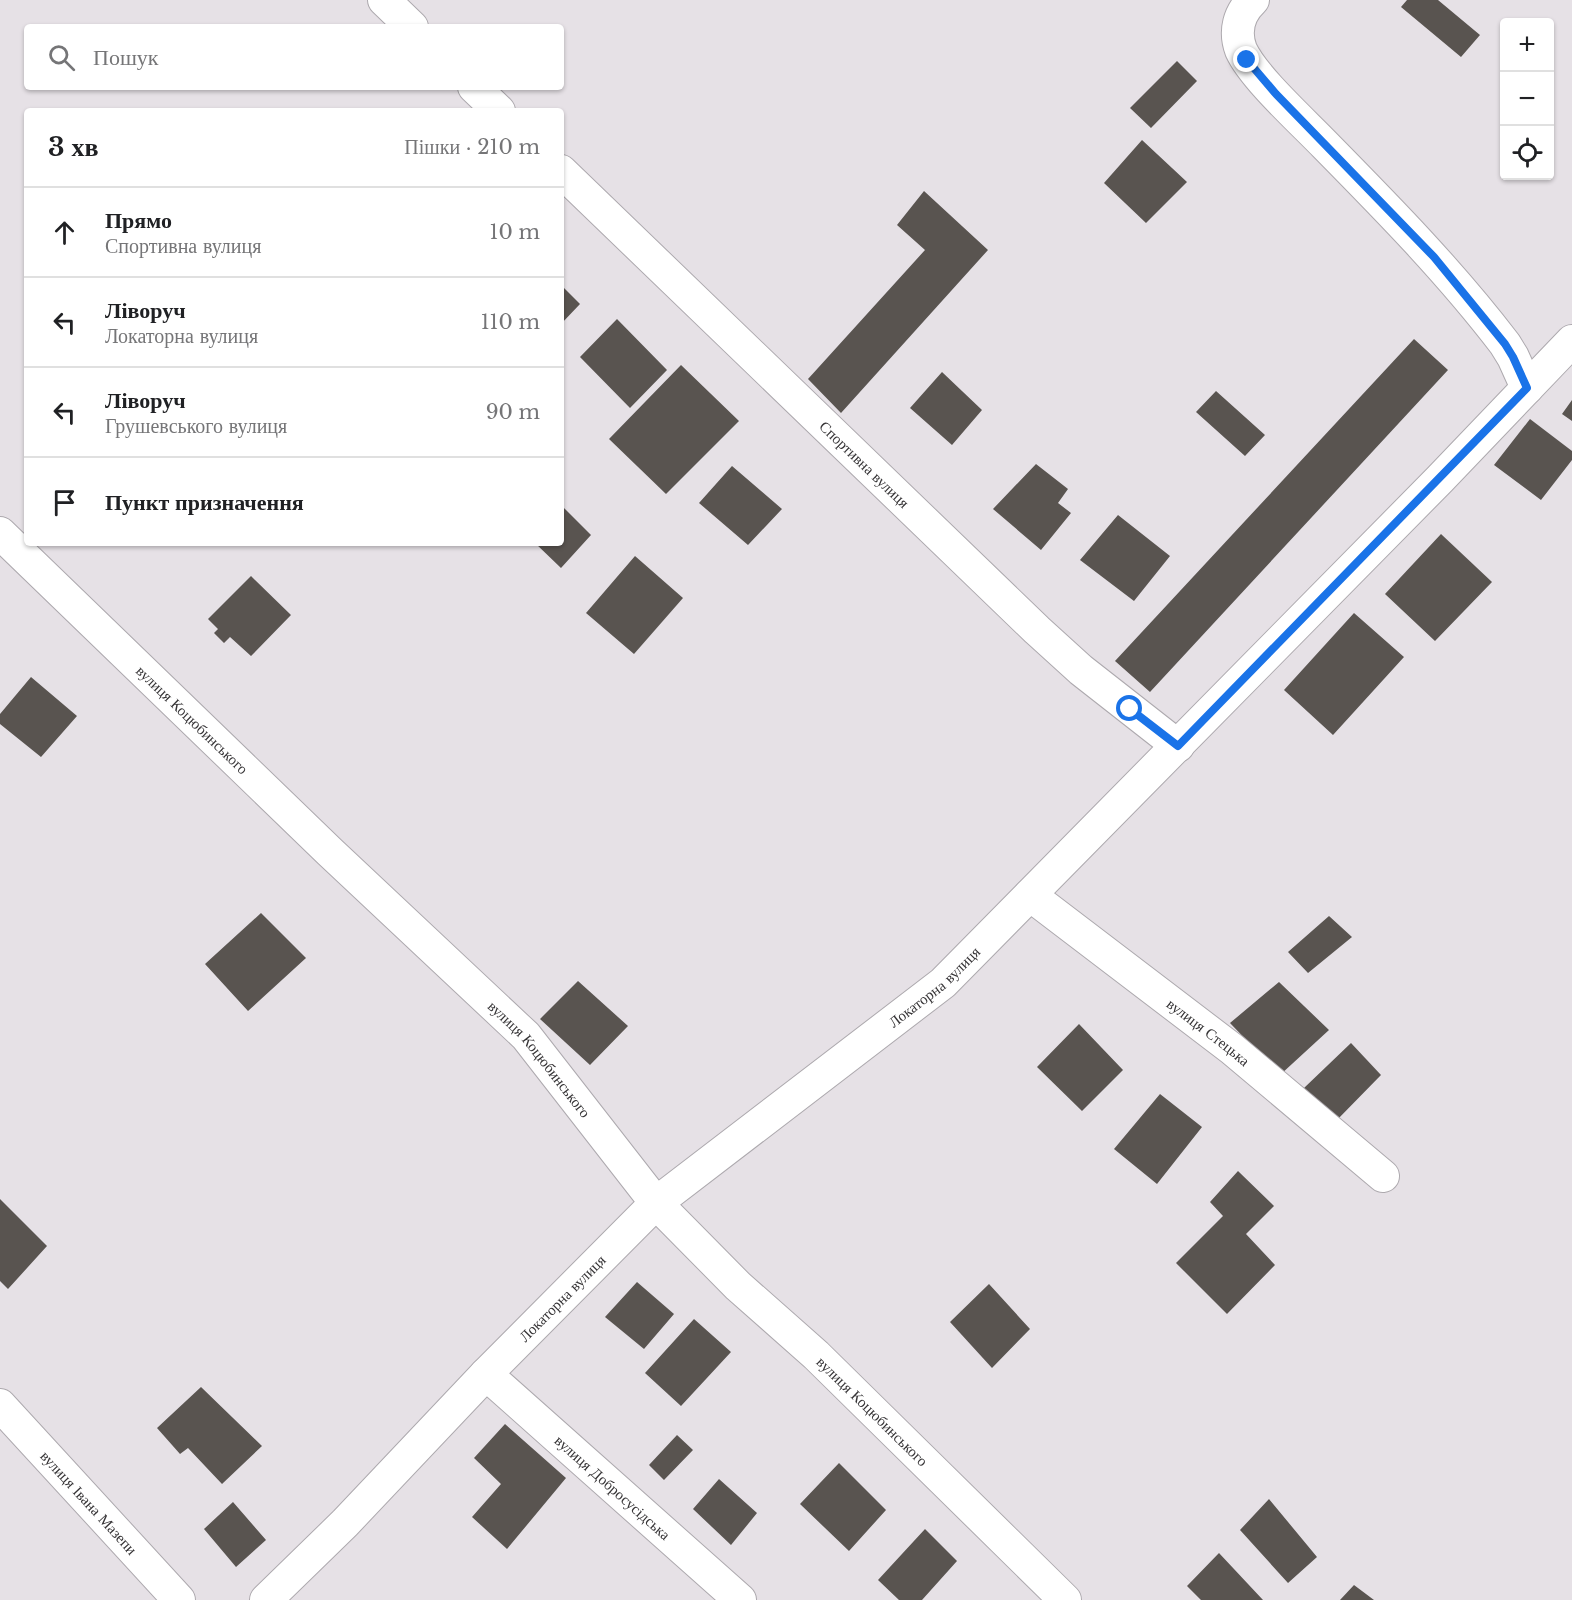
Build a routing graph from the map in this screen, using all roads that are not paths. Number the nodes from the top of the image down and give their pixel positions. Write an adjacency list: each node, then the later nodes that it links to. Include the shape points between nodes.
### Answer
1 (384, 0): 3 (street)
2 (1253, 0): 8 (street, via 1240,17 1238,27 1247,60 1434,257 1505,344)
3 (409, 24)
4 (477, 90): 5 (street)
5 (496, 108)
6 (564, 174): 10 (street, Спортивна вулиця, via 1036,630)
7 (1572, 341): 8 (street, Локаторна вулиця)
8 (1527, 388): 10 (street, Локаторна вулиця)
9 (0, 533): 13 (street, вулиця Коцюбинського, via 526,1036)
10 (1178, 746): 11 (street, Локаторна вулиця)
11 (1030, 895): 12 (street, вулиця Стецька, via 1232,1049); 13 (street, Локаторна вулиця, via 943,983)
12 (1383, 1176)
13 (656, 1203): 14 (street, Локаторна вулиця); 19 (street, вулиця Коцюбинського)
14 (486, 1374): 17 (street, Локаторна вулиця); 18 (street, вулиця Добросусідська)
15 (0, 1405): 16 (street, вулиця Івана Мазепи)
16 (179, 1600)
17 (266, 1600)
18 (740, 1600)
19 (1065, 1600)

